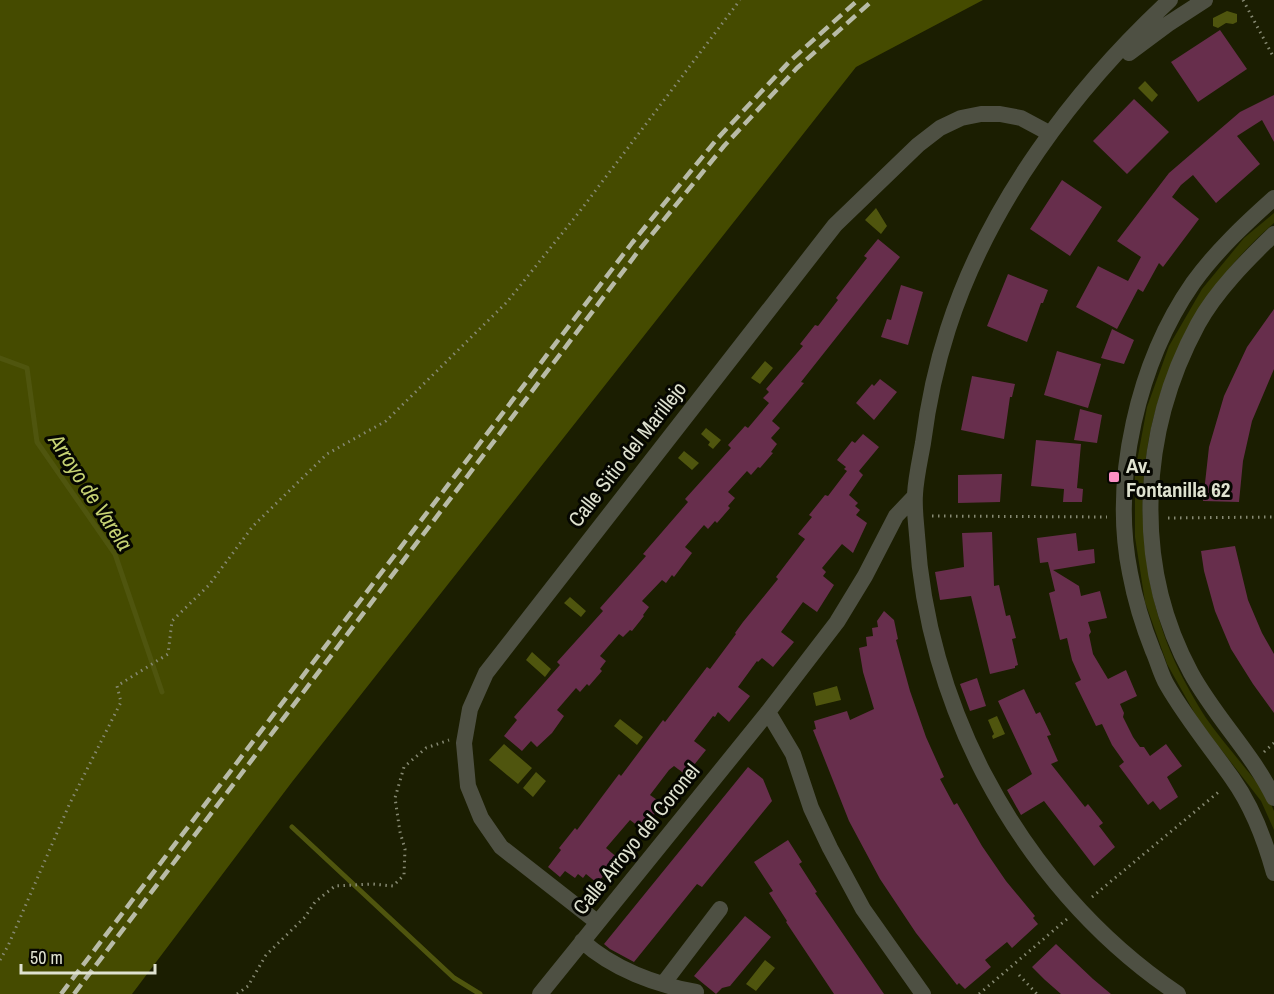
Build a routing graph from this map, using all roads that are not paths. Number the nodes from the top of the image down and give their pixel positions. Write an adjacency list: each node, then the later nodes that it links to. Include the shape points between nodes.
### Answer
1 (1170, 0): 3 (street)
2 (1205, 0): 3 (street)
3 (1094, 79): 4 (street)
4 (1049, 133): 7 (street, via 974,260 948,329 929,401); 12 (street, Calle Sitio del Marillejo, via 1021,118 981,114 940,128 918,145 836,225 486,673 470,709 464,743 468,786 481,818 501,847)
5 (1274, 198): 10 (street, via 1231,236 1193,283 1162,336 1133,425 1124,517 1130,572 1145,629 1166,683 1197,733 1233,779 1253,815)
6 (1274, 234): 9 (street, via 1238,269 1199,323 1172,383 1158,429 1149,517 1155,568 1169,622 1190,672)
7 (915, 495): 8 (street, Calle Arroyo del Coronel, via 896,516 837,622); 18 (street, via 929,625 970,748 1000,805 1078,909 1118,947)
8 (768, 712): 12 (street, Calle Arroyo del Coronel); 17 (street, via 793,754 811,808 863,909)
9 (1274, 798)
10 (1274, 873)
11 (720, 909): 14 (street)
12 (597, 922): 13 (street, Calle Arroyo del Coronel)
13 (579, 946): 14 (street); 16 (street, Calle Arroyo del Coronel)
14 (663, 984): 15 (street)
15 (696, 992)
16 (540, 994)
17 (923, 994)
18 (1178, 994)

